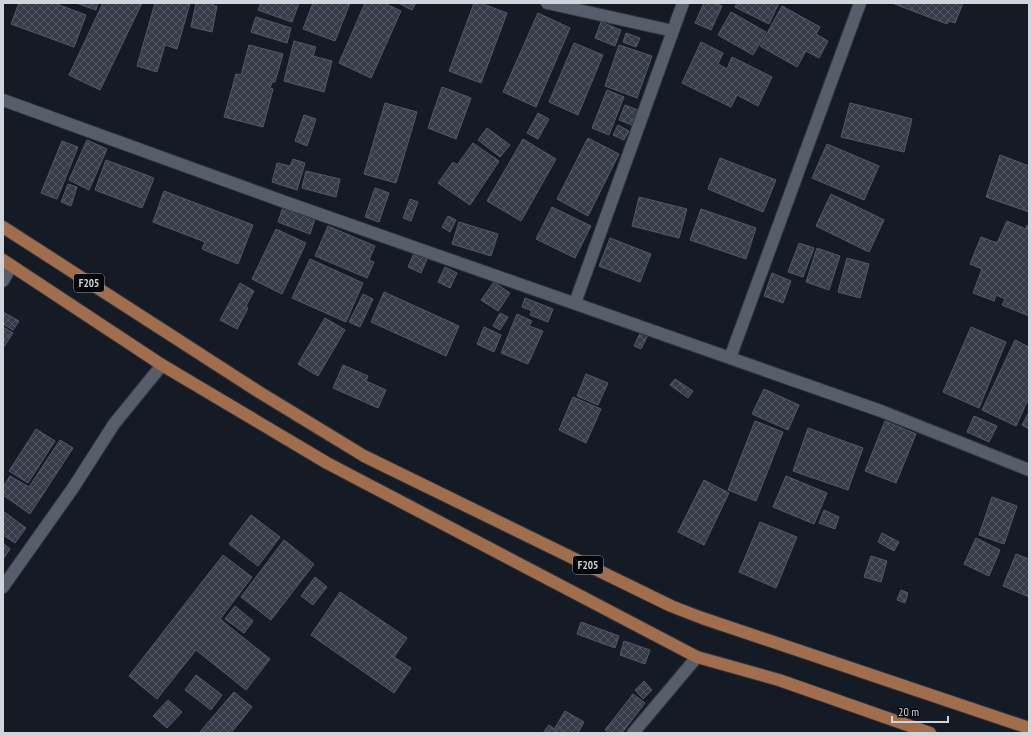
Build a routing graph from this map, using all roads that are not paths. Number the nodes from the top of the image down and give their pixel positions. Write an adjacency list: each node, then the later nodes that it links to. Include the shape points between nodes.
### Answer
1 (547, 3): 4 (street)
2 (683, 3): 4 (street)
3 (860, 3): 10 (street)
4 (673, 31): 9 (street)
5 (3, 100): 9 (street)
6 (3, 227): 15 (main road, F205, via 259,392 364,456 429,489 702,618)
7 (7, 263): 8 (street); 11 (main road, F205)
8 (3, 281)
9 (576, 303): 10 (street)
10 (730, 358): 12 (street, via 881,410)
11 (162, 365): 13 (street, via 114,424 73,488); 14 (main road, F205, via 327,463)
12 (1029, 470)
13 (3, 587)
14 (697, 657): 16 (street); 17 (main road, F205, via 779,680)
15 (1029, 728)
16 (632, 733)
17 (930, 733)

